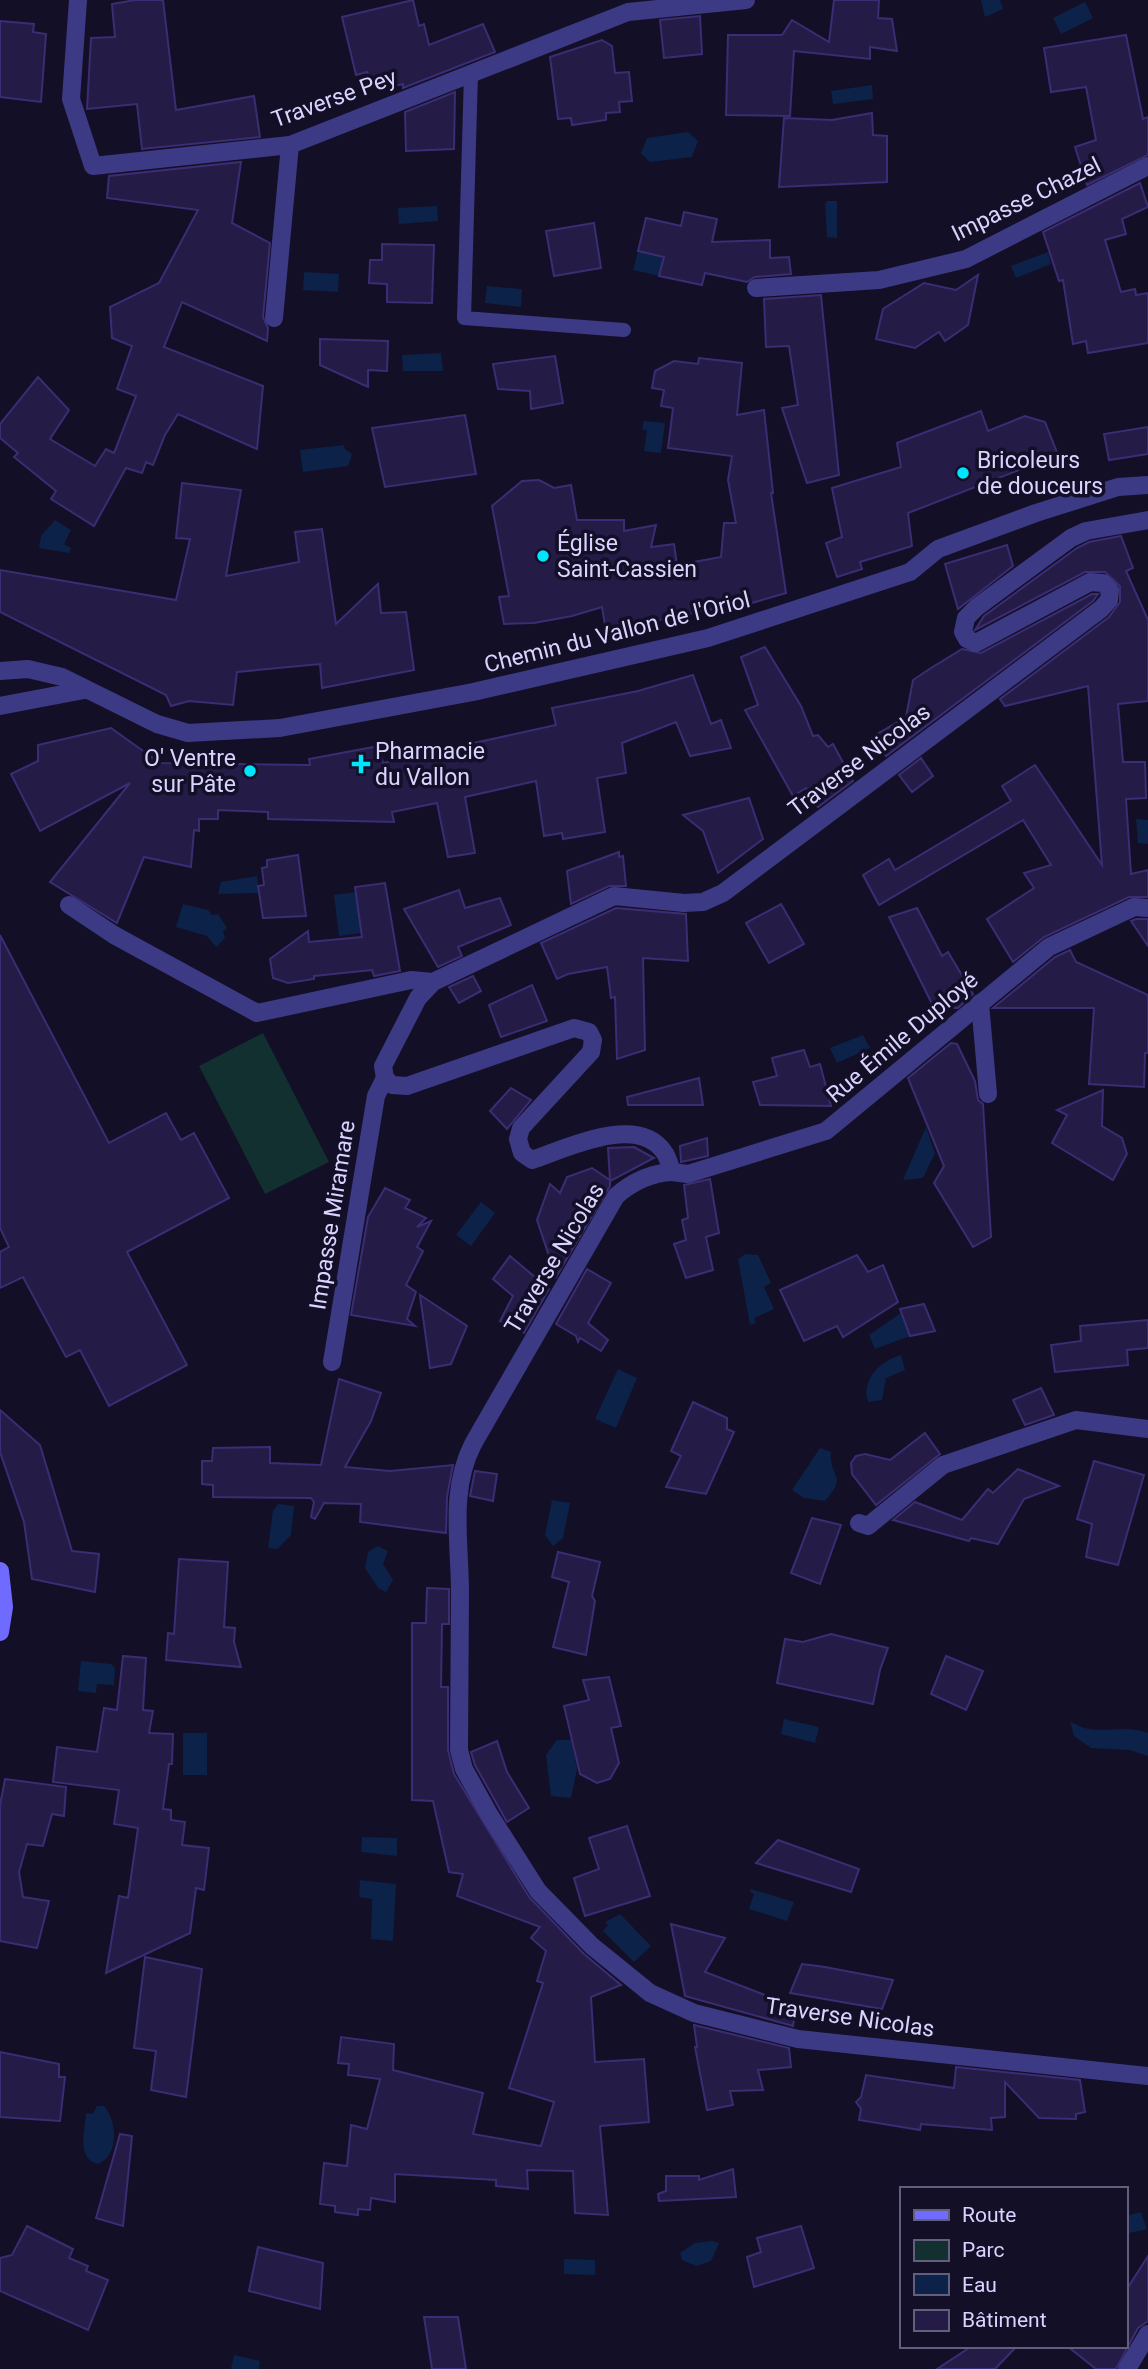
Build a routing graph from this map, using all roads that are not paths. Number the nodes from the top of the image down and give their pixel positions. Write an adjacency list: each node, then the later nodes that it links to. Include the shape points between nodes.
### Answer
1 (78, 0): 4 (street, Traverse Pey, via 71,99 93,166)
2 (746, 0): 3 (street, Traverse Pey, via 628,12)
3 (471, 74): 4 (street, Traverse Pey); 8 (lane, via 464,318)
4 (290, 145): 7 (street)
5 (1148, 166): 6 (street, Impasse Chazel, via 966,259 879,281)
6 (756, 288)
7 (274, 318)
8 (624, 330)
9 (1148, 485): 12 (street, Chemin du Vallon de l'Oriol, via 1118,487 1036,513 938,549 910,572 708,638 323,721 188,733)
10 (1148, 520): 16 (street, Traverse Nicolas, via 1071,538 978,607 967,618 963,632 976,643 1090,582 1103,583 1110,590 1101,609 723,893 703,902 684,903 614,896)
11 (0, 671): 12 (street, Chemin du Vallon de l'Oriol, via 28,669 62,677)
12 (84, 690): 13 (street)
13 (0, 706)
14 (69, 905): 16 (street, via 114,935 257,1013 411,980)
15 (1148, 908): 17 (street, Rue Émile Duployé, via 1134,907 1049,947)
16 (433, 982): 18 (street, Traverse Nicolas, via 418,998 388,1051)
17 (980, 1003): 19 (street); 20 (street, Rue Émile Duployé, via 826,1131 688,1174)
18 (385, 1077): 20 (street, via 392,1085 407,1086 574,1028 589,1032 591,1052 520,1128 522,1153 532,1160 623,1132 655,1143); 21 (street, Impasse Miramare, via 376,1096)
19 (988, 1094)
20 (673, 1172): 26 (street, Traverse Nicolas, via 630,1184 616,1196 464,1461 457,1495 458,1750 464,1769 538,1891 592,1946 650,1993 694,2013 798,2039)
21 (332, 1362)
22 (1148, 1429): 23 (street, via 1076,1420 943,1465 868,1526)
23 (859, 1523)
24 (0, 1571): 25 (main road, via 4,1607)
25 (0, 1632)
26 (1148, 2076)
27 (1148, 2334): 28 (street)
28 (1127, 2369)

